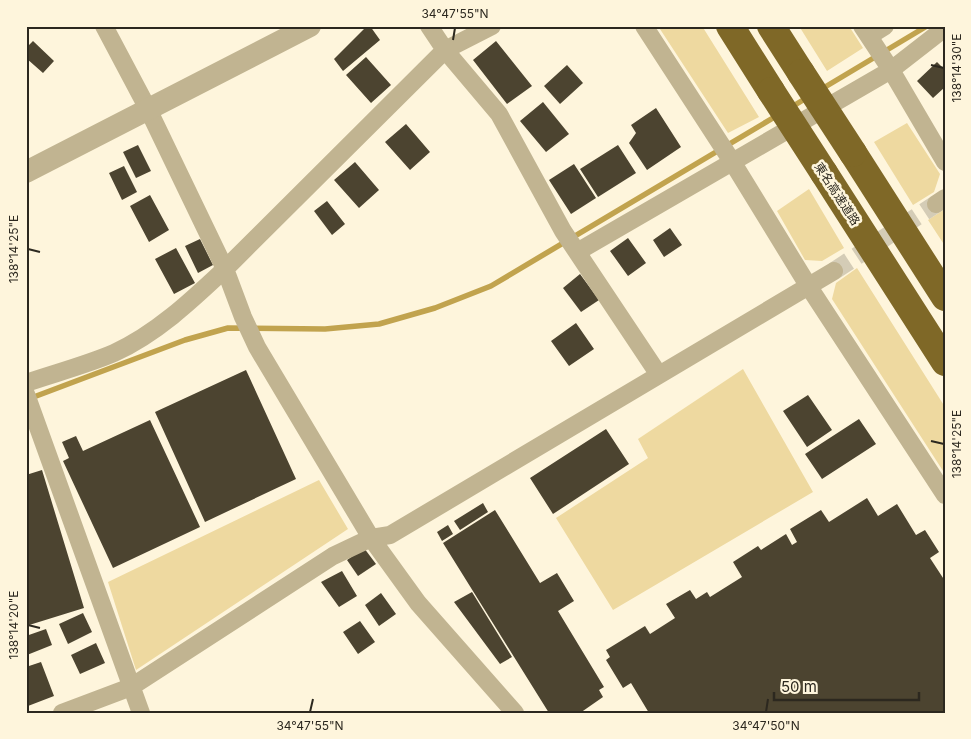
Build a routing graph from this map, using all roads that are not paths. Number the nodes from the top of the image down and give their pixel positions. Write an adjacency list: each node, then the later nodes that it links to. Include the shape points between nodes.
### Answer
1 (104, 26): 13 (street)
2 (310, 26): 13 (street)
3 (429, 26): 11 (street)
4 (492, 26): 11 (street)
5 (644, 26): 14 (street)
6 (730, 26): 22 (highway, 東名高速道路, bridge)
7 (771, 26): 21 (highway, bridge)
8 (885, 26): 10 (street)
9 (945, 28): 12 (street)
10 (868, 35): 12 (street)
11 (445, 50): 17 (street, via 499,114); 18 (street)
12 (889, 68): 14 (street); 15 (street)
13 (148, 109): 16 (street); 18 (street)
14 (732, 161): 17 (street); 20 (street)
15 (945, 162)
16 (26, 172)
17 (576, 251): 23 (street)
18 (224, 269): 24 (street, via 153,330 115,352); 27 (street, via 254,341)
19 (834, 271): 20 (street)
20 (810, 287): 23 (street); 26 (street)
21 (945, 297)
22 (945, 362)
23 (659, 375): 27 (street, via 390,535)
24 (26, 383)
25 (26, 394): 28 (street)
26 (945, 495)
27 (371, 538): 28 (street, via 333,556); 31 (street, via 418,602)
28 (131, 687): 29 (street); 30 (street)
29 (62, 713)
30 (141, 713)
31 (515, 713)

